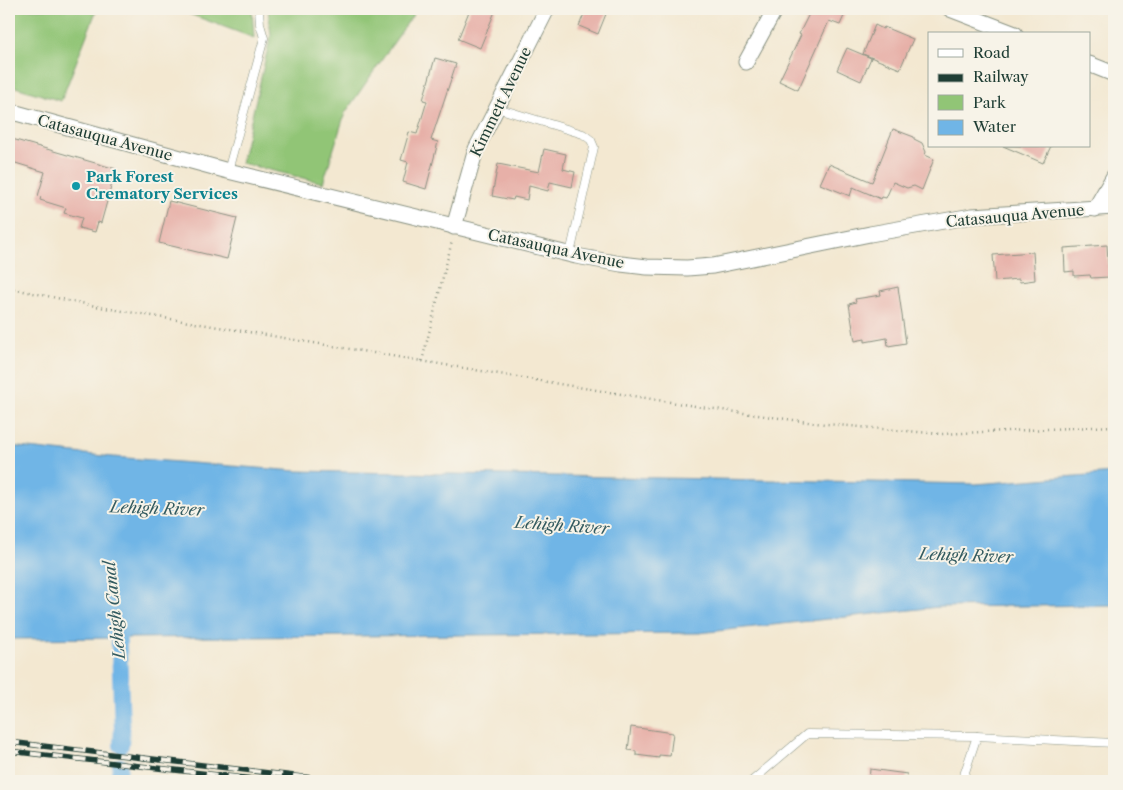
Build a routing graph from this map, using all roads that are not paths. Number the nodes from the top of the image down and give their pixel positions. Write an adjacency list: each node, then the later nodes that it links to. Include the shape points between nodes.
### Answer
1 (259, 9): 11 (lane, via 264,38)
2 (547, 9): 9 (street, Kimmett Avenue)
3 (775, 9): 6 (street)
4 (950, 9): 5 (street)
5 (1010, 32)
6 (746, 62)
7 (1090, 64): 8 (street)
8 (1114, 74)
9 (497, 108): 15 (street, Kimmett Avenue, via 476,149); 16 (lane, via 583,134 591,140 594,147)
10 (9, 111): 11 (street, Catasauqua Avenue)
11 (228, 171): 15 (street, Catasauqua Avenue)
12 (1114, 176): 14 (street)
13 (1114, 207): 14 (street, Catasauqua Avenue)
14 (1095, 209): 16 (street, Catasauqua Avenue, via 972,216 713,266 647,267)
15 (454, 227): 16 (street, Catasauqua Avenue)
16 (570, 254)
17 (977, 736): 18 (lane); 19 (lane, via 807,734); 20 (lane)
18 (1114, 743)
19 (752, 781)
20 (962, 781)

